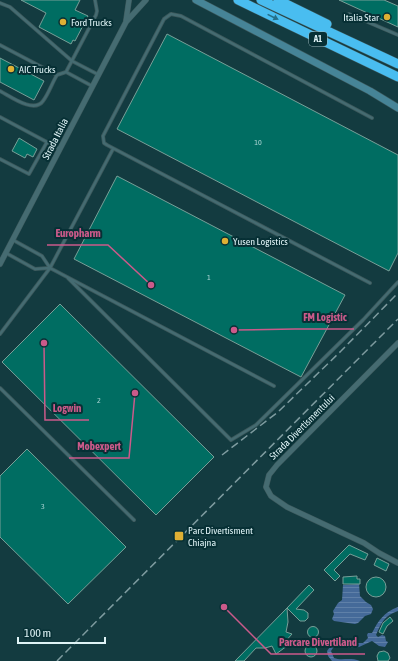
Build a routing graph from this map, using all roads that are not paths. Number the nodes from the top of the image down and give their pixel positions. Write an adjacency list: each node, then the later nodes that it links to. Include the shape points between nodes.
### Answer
1 (95, 0): 14 (lane, via 96,15)
2 (129, 0): 10 (street, Strada Italia)
3 (146, 0): 10 (street, Strada Italia)
4 (196, 0): 22 (main road)
5 (238, 0): 19 (highway, A1, one-way to 19)
6 (261, 0): 15 (highway, A1)
7 (278, 0): 13 (highway)
8 (0, 3): 14 (lane, via 10,7)
9 (349, 14): 11 (lane)
10 (126, 22): 18 (street, Strada Italia)
11 (398, 35)
12 (0, 45): 17 (lane)
13 (398, 60)
14 (72, 61): 16 (lane); 18 (lane)
15 (398, 64)
16 (66, 72): 17 (lane); 20 (lane)
17 (57, 75): 21 (lane, via 43,102 36,105 27,105)
18 (99, 75): 20 (street, Strada Italia)
19 (398, 77)
20 (93, 86): 26 (street, Strada Italia)
21 (0, 91)
22 (398, 108)
23 (0, 117): 25 (lane)
24 (372, 118): 27 (lane, via 181,16 171,14 164,19 104,133 104,143)
25 (47, 142): 26 (lane); 28 (lane, via 29,174)
26 (60, 149): 29 (street, Strada Italia)
27 (113, 149): 32 (lane); 35 (lane)
28 (0, 159)
29 (13, 240): 30 (street, Strada Italia); 32 (lane, via 42,256)
30 (6, 253): 31 (street, Strada Italia); 32 (lane, via 35,269)
31 (0, 263)
32 (50, 268): 33 (lane); 36 (lane)
33 (68, 278): 34 (lane, via 231,440 256,425); 38 (lane)
34 (398, 282)
35 (370, 283)
36 (0, 334)
37 (398, 343): 41 (street, Strada Divertismentului, via 277,465 269,475 266,487 271,496 287,507 364,543)
38 (274, 386)
39 (0, 388): 40 (lane)
40 (134, 520)
41 (398, 563)

